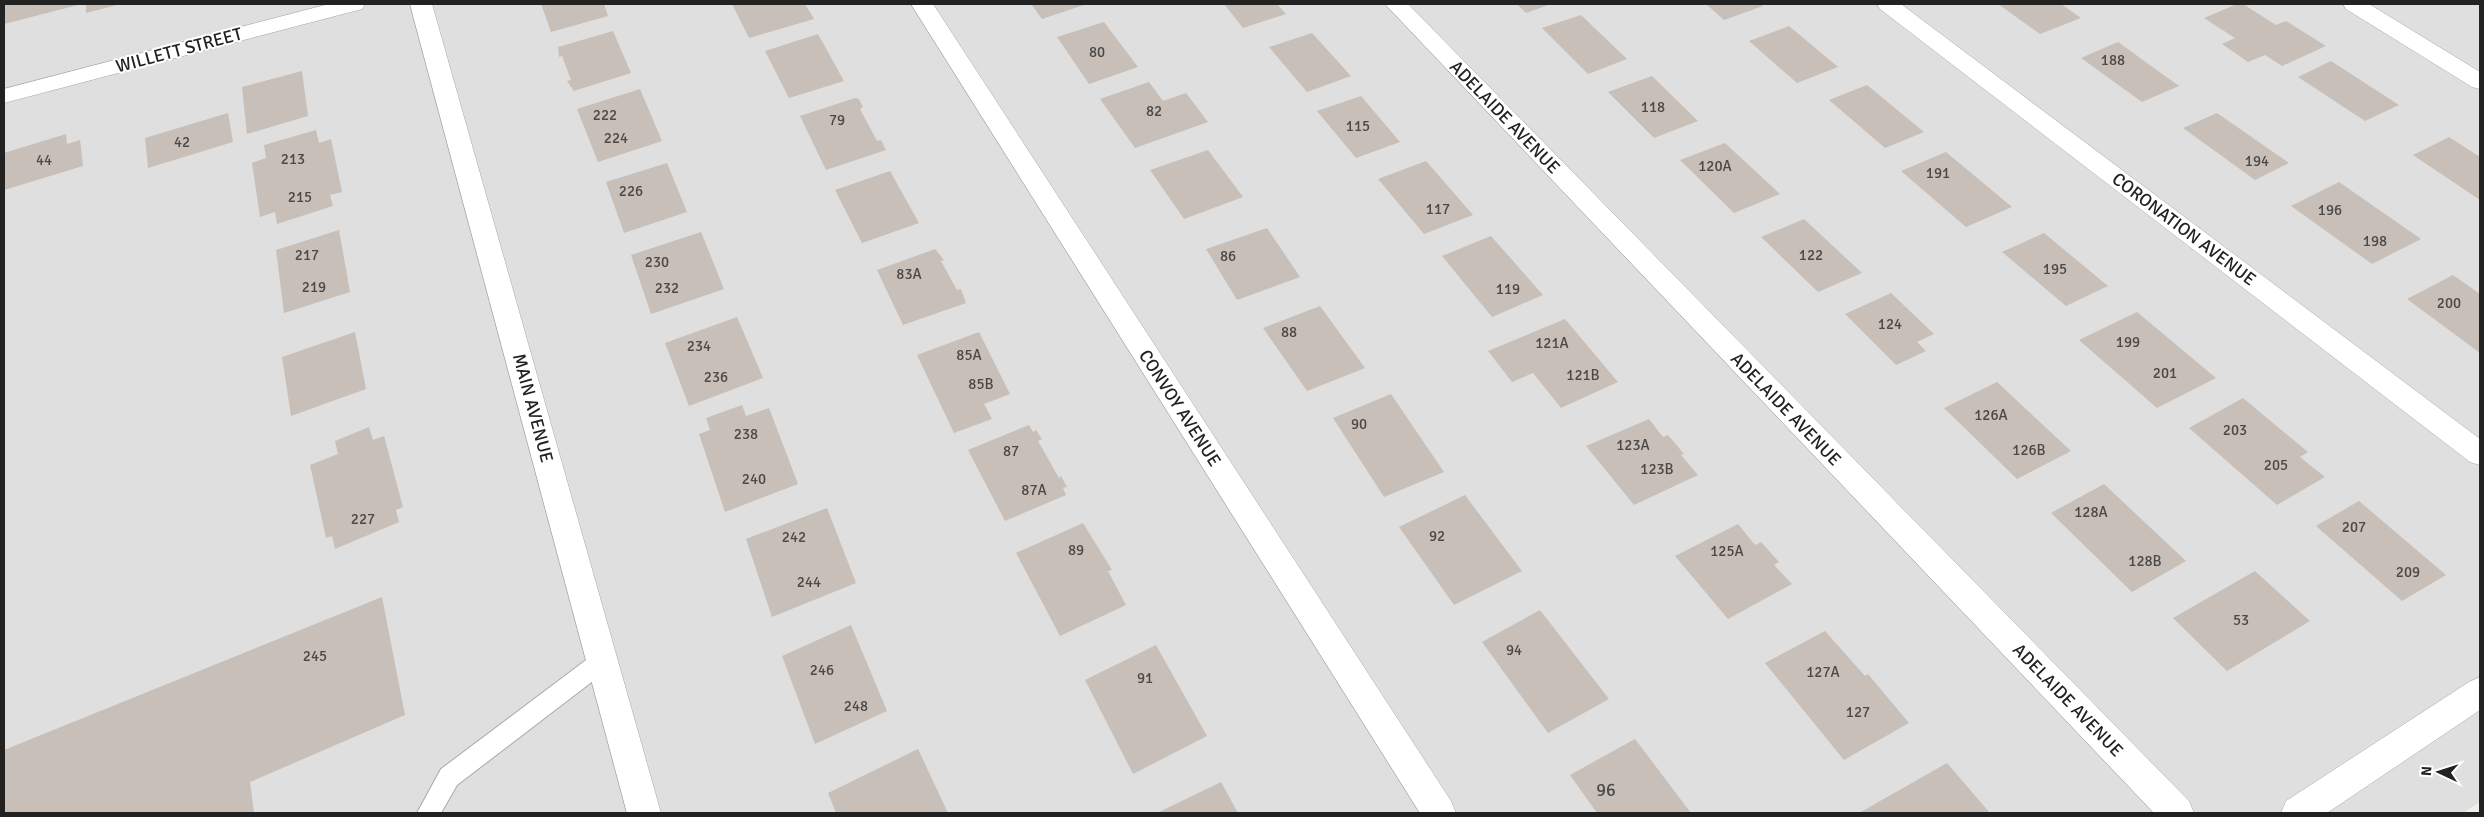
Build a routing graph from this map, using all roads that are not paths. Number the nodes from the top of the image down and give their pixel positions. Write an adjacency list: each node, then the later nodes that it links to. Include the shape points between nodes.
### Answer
1 (354, 4): 8 (street, WILLETT STREET)
2 (421, 4): 10 (street, MAIN AVENUE)
3 (922, 4): 14 (street, CONVOY AVENUE)
4 (1396, 4): 15 (street, ADELAIDE AVENUE)
5 (1888, 4): 9 (street, CORONATION AVENUE)
6 (2354, 4): 7 (street)
7 (2480, 82)
8 (4, 96)
9 (2480, 454)
10 (602, 661): 12 (lane, via 450,777); 13 (street, MAIN AVENUE)
11 (2480, 692): 16 (street)
12 (428, 813)
13 (644, 813)
14 (1438, 813)
15 (2177, 813)
16 (2298, 813)

